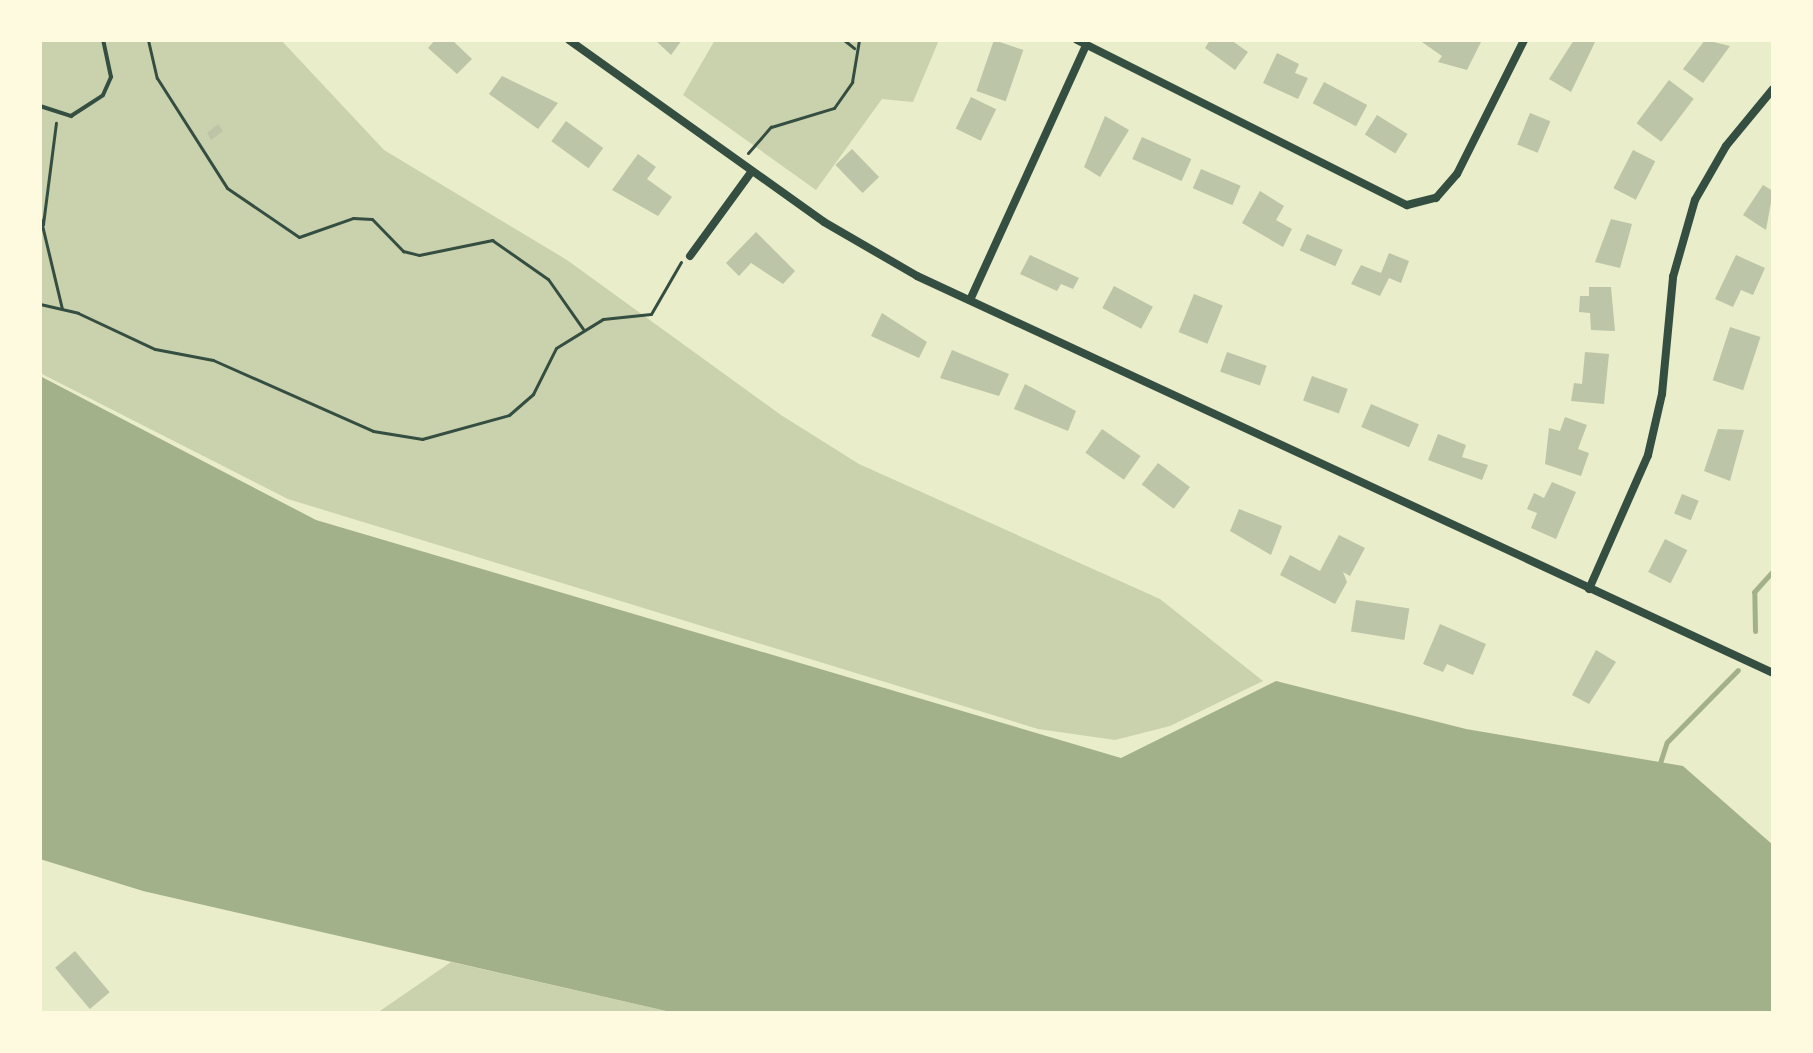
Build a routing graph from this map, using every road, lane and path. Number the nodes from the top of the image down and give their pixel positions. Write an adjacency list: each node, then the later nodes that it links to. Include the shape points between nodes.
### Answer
1 (103, 40): 12 (lane, via 111,77 103,95 71,116)
2 (148, 40): 20 (path, via 157,78 227,188 299,237 353,218 372,219 403,251 419,255 492,240 548,279)
3 (569, 40): 13 (street)
4 (844, 40): 9 (path)
5 (859, 40): 9 (path)
6 (1077, 40): 8 (street)
7 (1524, 40): 8 (street, via 1457,174 1436,198 1407,205)
8 (1086, 45): 17 (street)
9 (854, 48): 13 (path, via 852,82 834,108 771,127)
10 (1773, 89): 21 (street, via 1726,146 1695,200 1673,277 1662,394 1648,455)
11 (40, 106): 12 (lane)
12 (57, 114): 15 (path)
13 (741, 163): 14 (street)
14 (752, 171): 16 (street); 17 (street, via 866,247)
15 (41, 219): 19 (path)
16 (690, 256): 20 (path, via 677,265 651,314 603,319)
17 (970, 300): 21 (street)
18 (40, 304): 19 (path)
19 (62, 309): 20 (path, via 155,349 213,360 403,439 509,415 533,394 556,348)
20 (584, 330)
21 (1589, 589): 22 (street)
22 (1773, 673)

